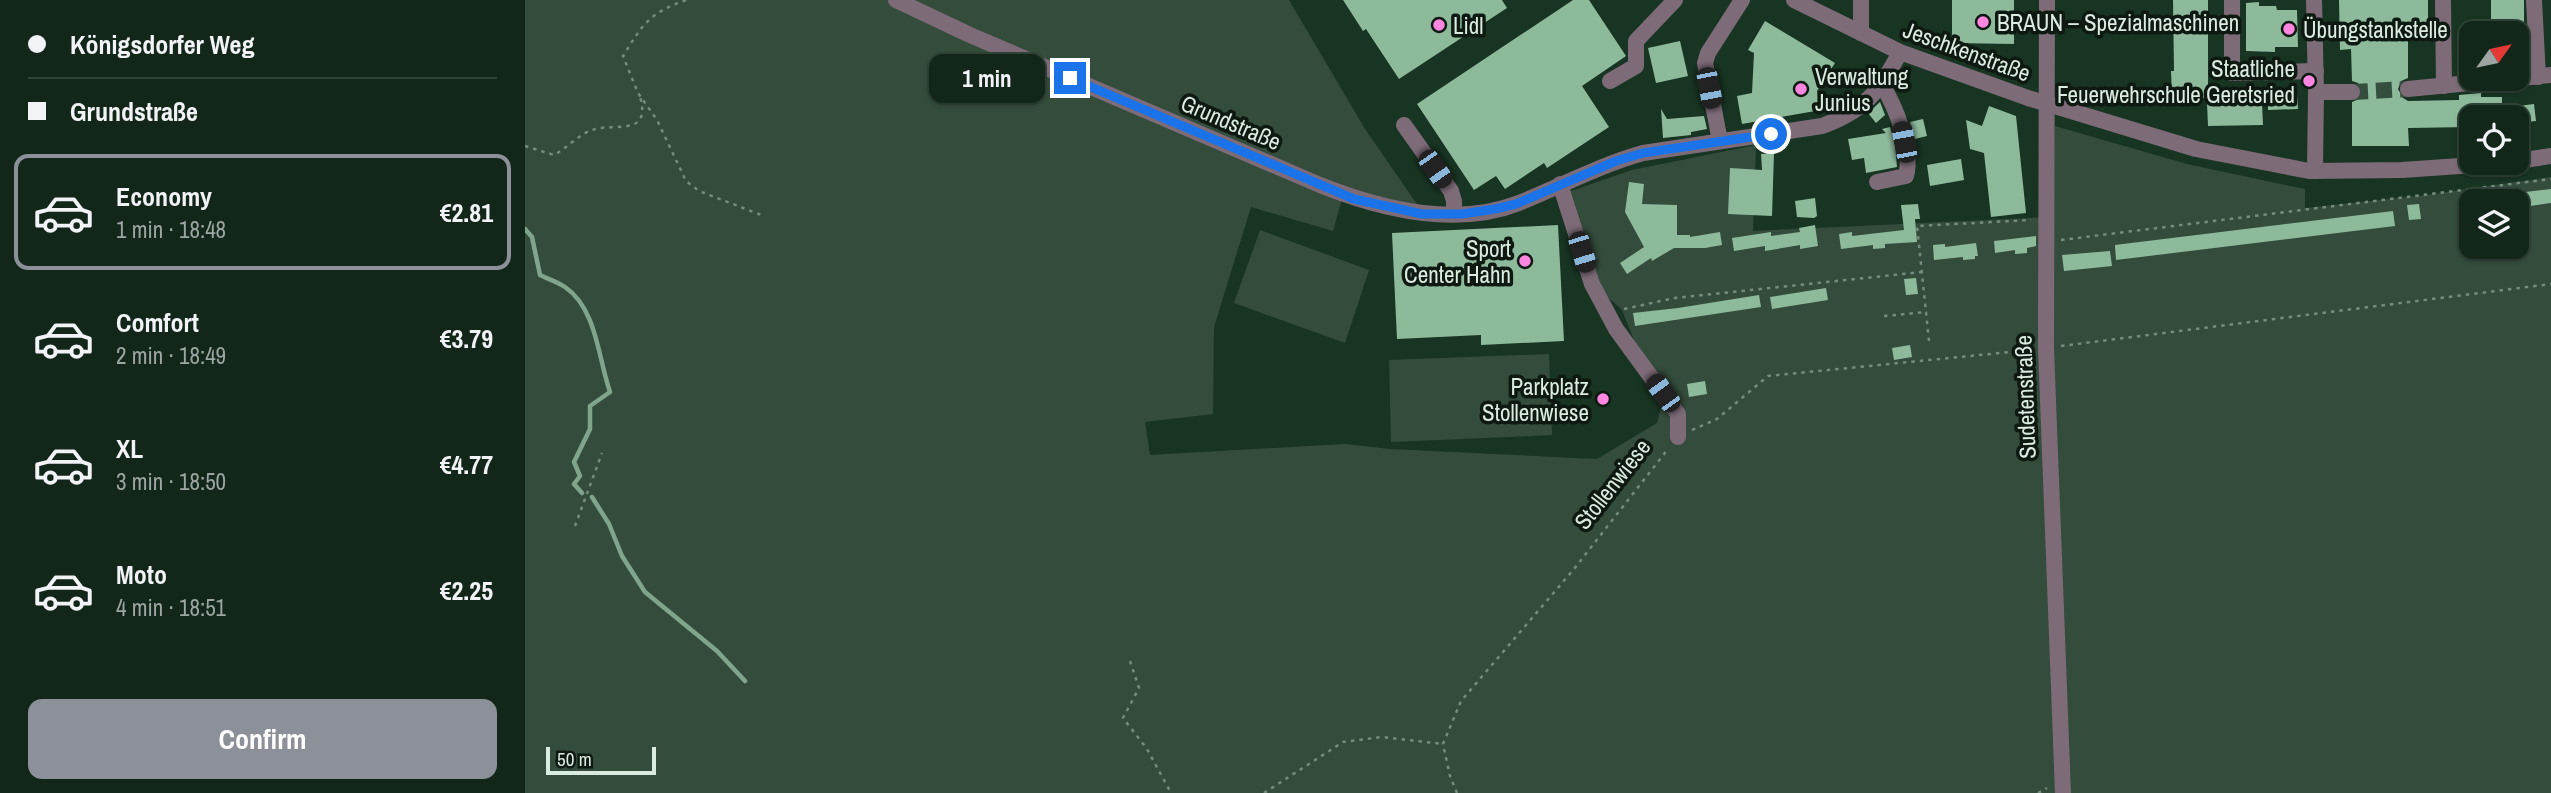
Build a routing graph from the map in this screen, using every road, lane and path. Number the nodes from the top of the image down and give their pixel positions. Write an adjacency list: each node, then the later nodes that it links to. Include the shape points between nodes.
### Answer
1 (686, 0): 22 (path, via 642,24 623,56)
2 (896, 0): 34 (street, Grundstraße, via 1354,199 1422,214)
3 (1675, 0): 16 (street, via 1636,41 1636,66)
4 (1742, 0): 25 (street, via 1706,63)
5 (1794, 0): 12 (street, Jeschkenstraße)
6 (1861, 0): 12 (street)
7 (2047, 0): 23 (street, Sudetenstraße)
8 (2232, 0): 14 (street, via 2232,73)
9 (2314, 0): 14 (street)
10 (2443, 0): 18 (street)
11 (2534, 0): 15 (street)
12 (1861, 33): 13 (street, Jeschkenstraße)
13 (1900, 52): 17 (street, Grundstraße); 23 (street, Jeschkenstraße)
14 (2316, 71): 20 (street)
15 (2544, 76): 18 (street)
16 (1610, 81)
17 (1882, 85): 25 (street, Grundstraße, via 1863,106 1822,126); 32 (street, via 1899,116 1909,167 1906,176)
18 (2444, 86): 19 (street)
19 (2408, 89)
20 (2316, 92): 21 (street); 30 (street)
21 (2352, 92)
22 (638, 93): 26 (path, via 643,108 631,126 594,129 554,155); 35 (path, via 657,120 685,181)
23 (2048, 103): 30 (street, Jeschkenstraße, via 2196,149); 36 (street, Sudetenstraße)
24 (1404, 125): 34 (street, via 1451,191)
25 (1720, 142): 33 (street, Grundstraße, via 1643,153)
26 (525, 146)
27 (2551, 156): 28 (street)
28 (2529, 159)
29 (2459, 166): 30 (street, Jeschkenstraße)
30 (2315, 171)
31 (2551, 180): 37 (path)
32 (1877, 182)
33 (1560, 184): 34 (street, Grundstraße, via 1516,204); 40 (street, Stollenwiese, via 1592,284)
34 (1454, 214)
35 (764, 216)
36 (2045, 219): 37 (street, Sudetenstraße); 38 (path, via 1917,226)
37 (2045, 242): 44 (street, Sudetenstraße)
38 (1922, 272): 40 (path, via 1675,298); 41 (path)
39 (2551, 284): 44 (path)
40 (1607, 311): 45 (street, Stollenwiese, via 1678,414)
41 (1927, 312): 42 (path); 43 (path)
42 (1884, 316)
43 (1929, 341)
44 (2046, 348): 45 (path, via 1768,376 1717,419); 53 (street, Sudetenstraße)
45 (1678, 437): 49 (path, Stollenwiese, via 1461,701)
46 (602, 453): 47 (path)
47 (575, 526)
48 (1130, 661): 50 (path, via 1139,688 1123,718 1147,749)
49 (1443, 744): 51 (path, via 1382,737 1343,742); 52 (path)
50 (1171, 793)
51 (1264, 793)
52 (1457, 793)
53 (2063, 793)

